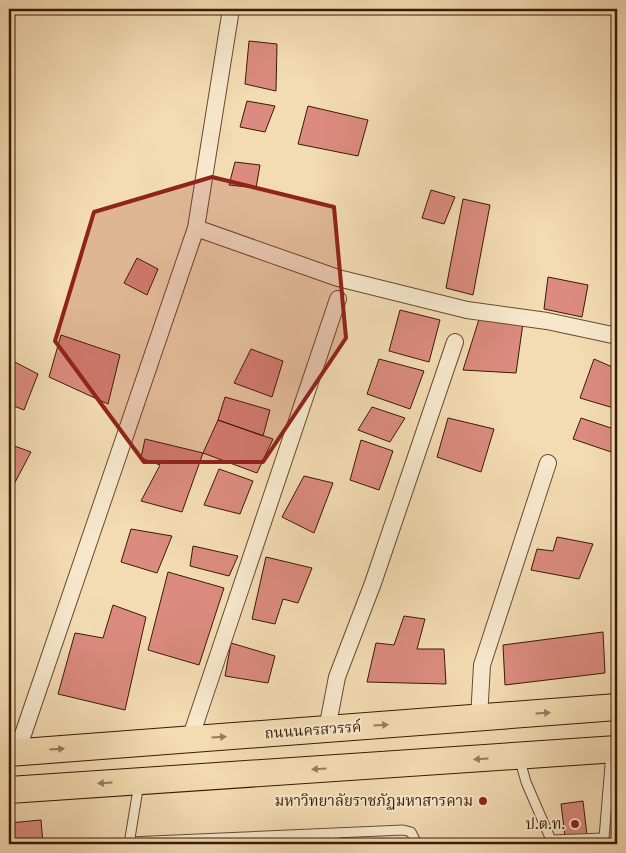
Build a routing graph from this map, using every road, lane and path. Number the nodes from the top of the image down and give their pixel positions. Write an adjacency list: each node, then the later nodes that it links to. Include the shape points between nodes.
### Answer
1 (231, 9): 2 (street)
2 (196, 228): 4 (street, via 338,278 467,310 547,321); 12 (street)
3 (338, 299): 10 (street)
4 (617, 336)
5 (456, 342): 9 (street, via 337,677)
6 (548, 463): 8 (street, via 482,665)
7 (617, 705): 8 (main road, ถนนนครสวรรค์, one-way to 7); 11 (main road)
8 (479, 718): 9 (main road, ถนนนครสวรรค์, one-way to 8)
9 (327, 729): 10 (main road, ถนนนครสวรรค์, one-way to 9)
10 (190, 739): 12 (main road, ถนนนครสวรรค์, one-way to 10)
11 (614, 750): 13 (main road); 17 (lane, via 608,773)
12 (13, 753)
13 (519, 757): 14 (main road, one-way to 14); 18 (lane, via 526,782)
14 (139, 780): 15 (main road, one-way to 15); 19 (lane)
15 (9, 790)
16 (335, 833): 19 (lane); 20 (lane); 21 (lane, via 408,830)
17 (604, 841): 18 (lane)
18 (552, 842)
19 (129, 843)
20 (335, 844)
21 (417, 844)

